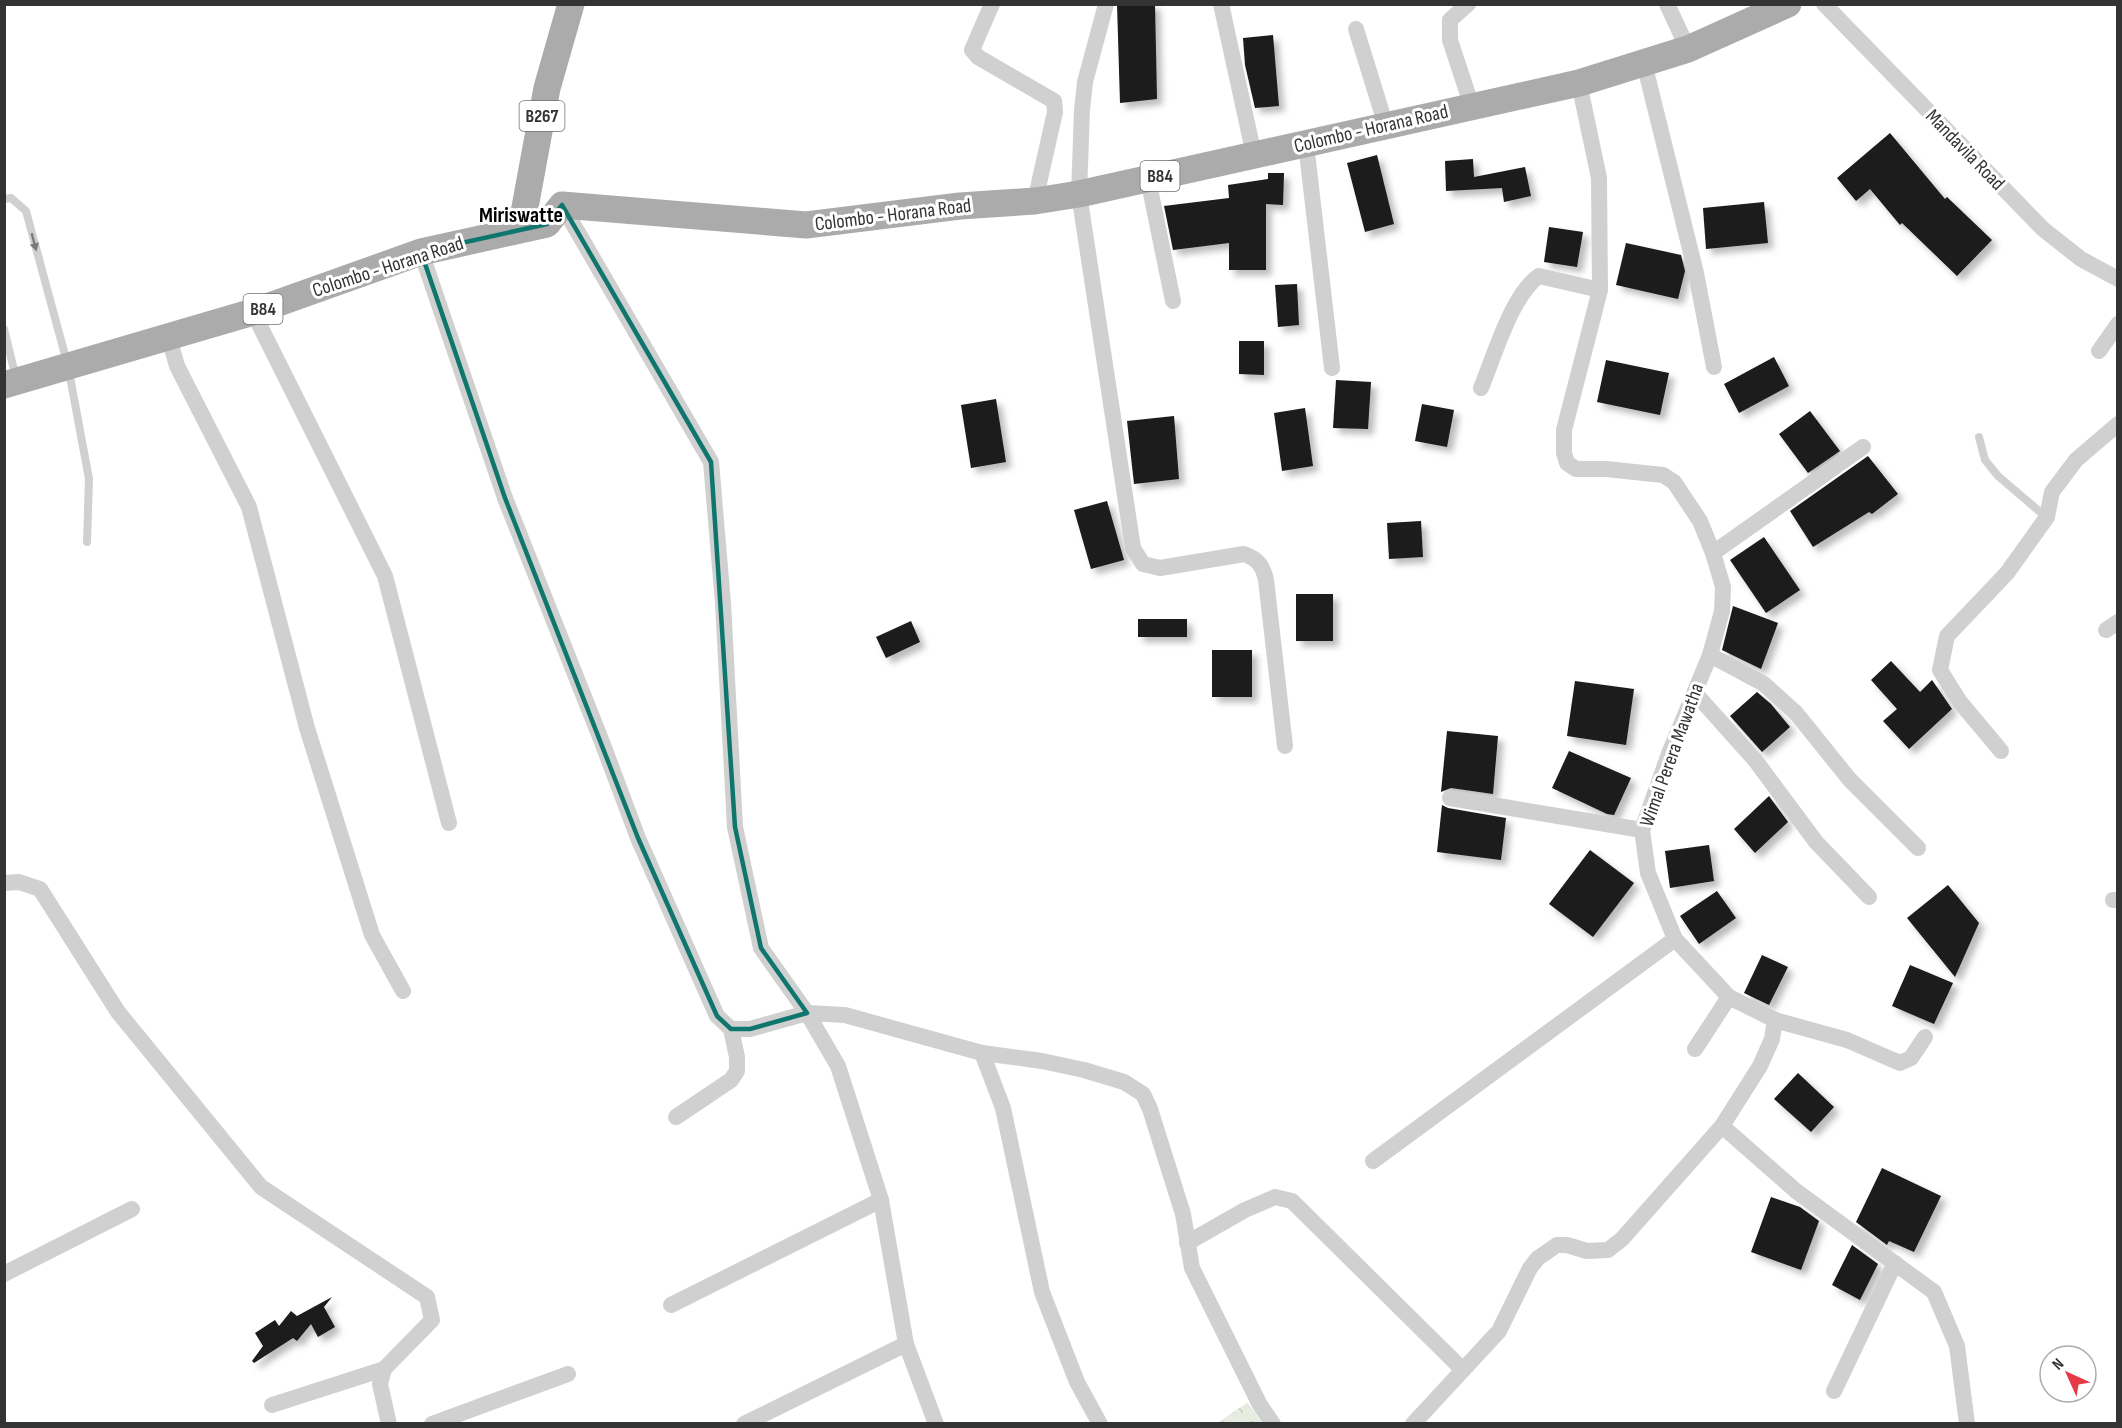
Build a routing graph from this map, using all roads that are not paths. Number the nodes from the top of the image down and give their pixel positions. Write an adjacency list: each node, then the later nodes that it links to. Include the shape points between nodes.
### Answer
1 (571, 4): 22 (main road, B267, via 547,88)
2 (992, 4): 20 (street, via 972,50 1054,101)
3 (1106, 4): 18 (street, via 1085,82)
4 (1221, 4): 16 (street)
5 (1468, 4): 13 (street, via 1450,20 1450,40)
6 (1666, 4): 10 (street)
7 (1788, 4): 10 (main road, Colombo - Horana Road / B84)
8 (1824, 4): 24 (street, Mandavila Road, via 2043,229 2081,259)
9 (1356, 29): 14 (street)
10 (1688, 49): 11 (main road, Colombo - Horana Road / B84)
11 (1644, 63): 12 (main road, Colombo - Horana Road / B84); 33 (street, via 1696,273)
12 (1579, 83): 13 (main road, Colombo - Horana Road / B84); 25 (street, Wimal Perera Mawatha, via 1599,178)
13 (1472, 107): 14 (main road, Colombo - Horana Road / B84)
14 (1386, 126): 15 (main road, Colombo - Horana Road / B84)
15 (1306, 144): 16 (main road, Colombo - Horana Road / B84); 34 (street)
16 (1254, 155): 17 (main road, Colombo - Horana Road / B84)
17 (1148, 179): 18 (main road, Colombo - Horana Road / B84); 26 (street)
18 (1079, 194): 20 (main road, Colombo - Horana Road / B84); 45 (street, via 1133,548 1143,564 1160,568 1244,554 1260,563 1266,580)
19 (4, 199): 32 (lane, one-way to 32, via 11,198 26,211)
20 (1035, 201): 21 (main road, Colombo - Horana Road / B84, via 806,225)
21 (562, 205): 22 (main road, Colombo - Horana Road / B84, via 547,224); 56 (street, via 711,462 735,827 761,948)
22 (521, 229): 23 (main road, Colombo - Horana Road / B84)
23 (421, 252): 27 (main road, Colombo - Horana Road / B84); 58 (street, via 505,498 638,838 717,1016)
24 (2118, 279)
25 (1600, 290): 36 (street, via 1539,276 1534,280 1519,297); 42 (street, Wimal Perera Mawatha, via 1564,430 1567,463 1576,469 1669,478 1700,521)
26 (1173, 301)
27 (253, 312): 30 (main road, Colombo - Horana Road / B84); 48 (street, via 385,576)
28 (2118, 324): 31 (street)
29 (4, 329): 35 (lane)
30 (169, 338): 32 (main road, Colombo - Horana Road / B84); 54 (street, via 177,366 249,507 307,728 372,935)
31 (2099, 351)
32 (68, 366): 35 (main road, Colombo - Horana Road / B84); 41 (lane, via 89,479)
33 (1714, 367)
34 (1332, 368)
35 (11, 383)
36 (1481, 387)
37 (2118, 424): 40 (street, via 2076,460 2052,492)
38 (1979, 437): 40 (lane, via 1985,460 1998,476)
39 (1863, 447): 42 (street)
40 (2047, 517): 46 (street, via 2007,573 1947,636 1940,670 1960,702)
41 (87, 542)
42 (1713, 553): 43 (street, Wimal Perera Mawatha, via 1723,587 1722,611)
43 (1710, 655): 44 (street, Wimal Perera Mawatha); 50 (street, via 1764,684 1796,713 1850,780)
44 (1695, 693): 49 (street, Wimal Perera Mawatha); 52 (street, via 1755,760 1816,842)
45 (1285, 746)
46 (2001, 751)
47 (1450, 798): 49 (street)
48 (449, 823)
49 (1642, 830): 53 (street, Wimal Perera Mawatha, via 1648,873)
50 (1918, 848)
51 (4, 884): 72 (street, via 19,882 40,889 118,1012 261,1187 428,1297 432,1320)
52 (1869, 897)
53 (1675, 939): 55 (street, Wimal Perera Mawatha); 64 (street)
54 (403, 991)
55 (1729, 998): 57 (street, Wimal Perera Mawatha); 60 (street)
56 (807, 1012): 58 (street, via 750,1029); 61 (street, via 845,1015); 65 (street, via 838,1066)
57 (1775, 1020): 59 (street, Wimal Perera Mawatha, via 1847,1040 1900,1063 1911,1058); 63 (street, via 1772,1039 1760,1066)
58 (731, 1029): 62 (street, via 737,1071 731,1080)
59 (1925, 1037)
60 (1695, 1049)
61 (982, 1053): 67 (street, via 1084,1070 1124,1082 1143,1094 1179,1203); 81 (street, via 1003,1108 1042,1292 1077,1383)
62 (676, 1117)
63 (1722, 1126): 68 (street, via 1796,1191); 73 (street, via 1608,1250 1587,1251 1557,1245 1538,1258 1499,1331)
64 (1373, 1161)
65 (881, 1200): 70 (street); 71 (street)
66 (132, 1209): 69 (street)
67 (1187, 1243): 73 (street, via 1275,1197 1292,1201); 82 (street, via 1192,1268)
68 (1895, 1263): 75 (street); 84 (street, via 1934,1292 1958,1346)
69 (4, 1274)
70 (671, 1305)
71 (906, 1344): 79 (street); 80 (street)
72 (384, 1369): 76 (street); 77 (street, via 380,1384)
73 (1463, 1370): 83 (street)
74 (568, 1374): 78 (street)
75 (1834, 1392)
76 (272, 1404)
77 (389, 1424)
78 (432, 1424)
79 (744, 1424)
80 (936, 1424)
81 (1100, 1424)
82 (1273, 1424)
83 (1413, 1424)
84 (1967, 1424)

